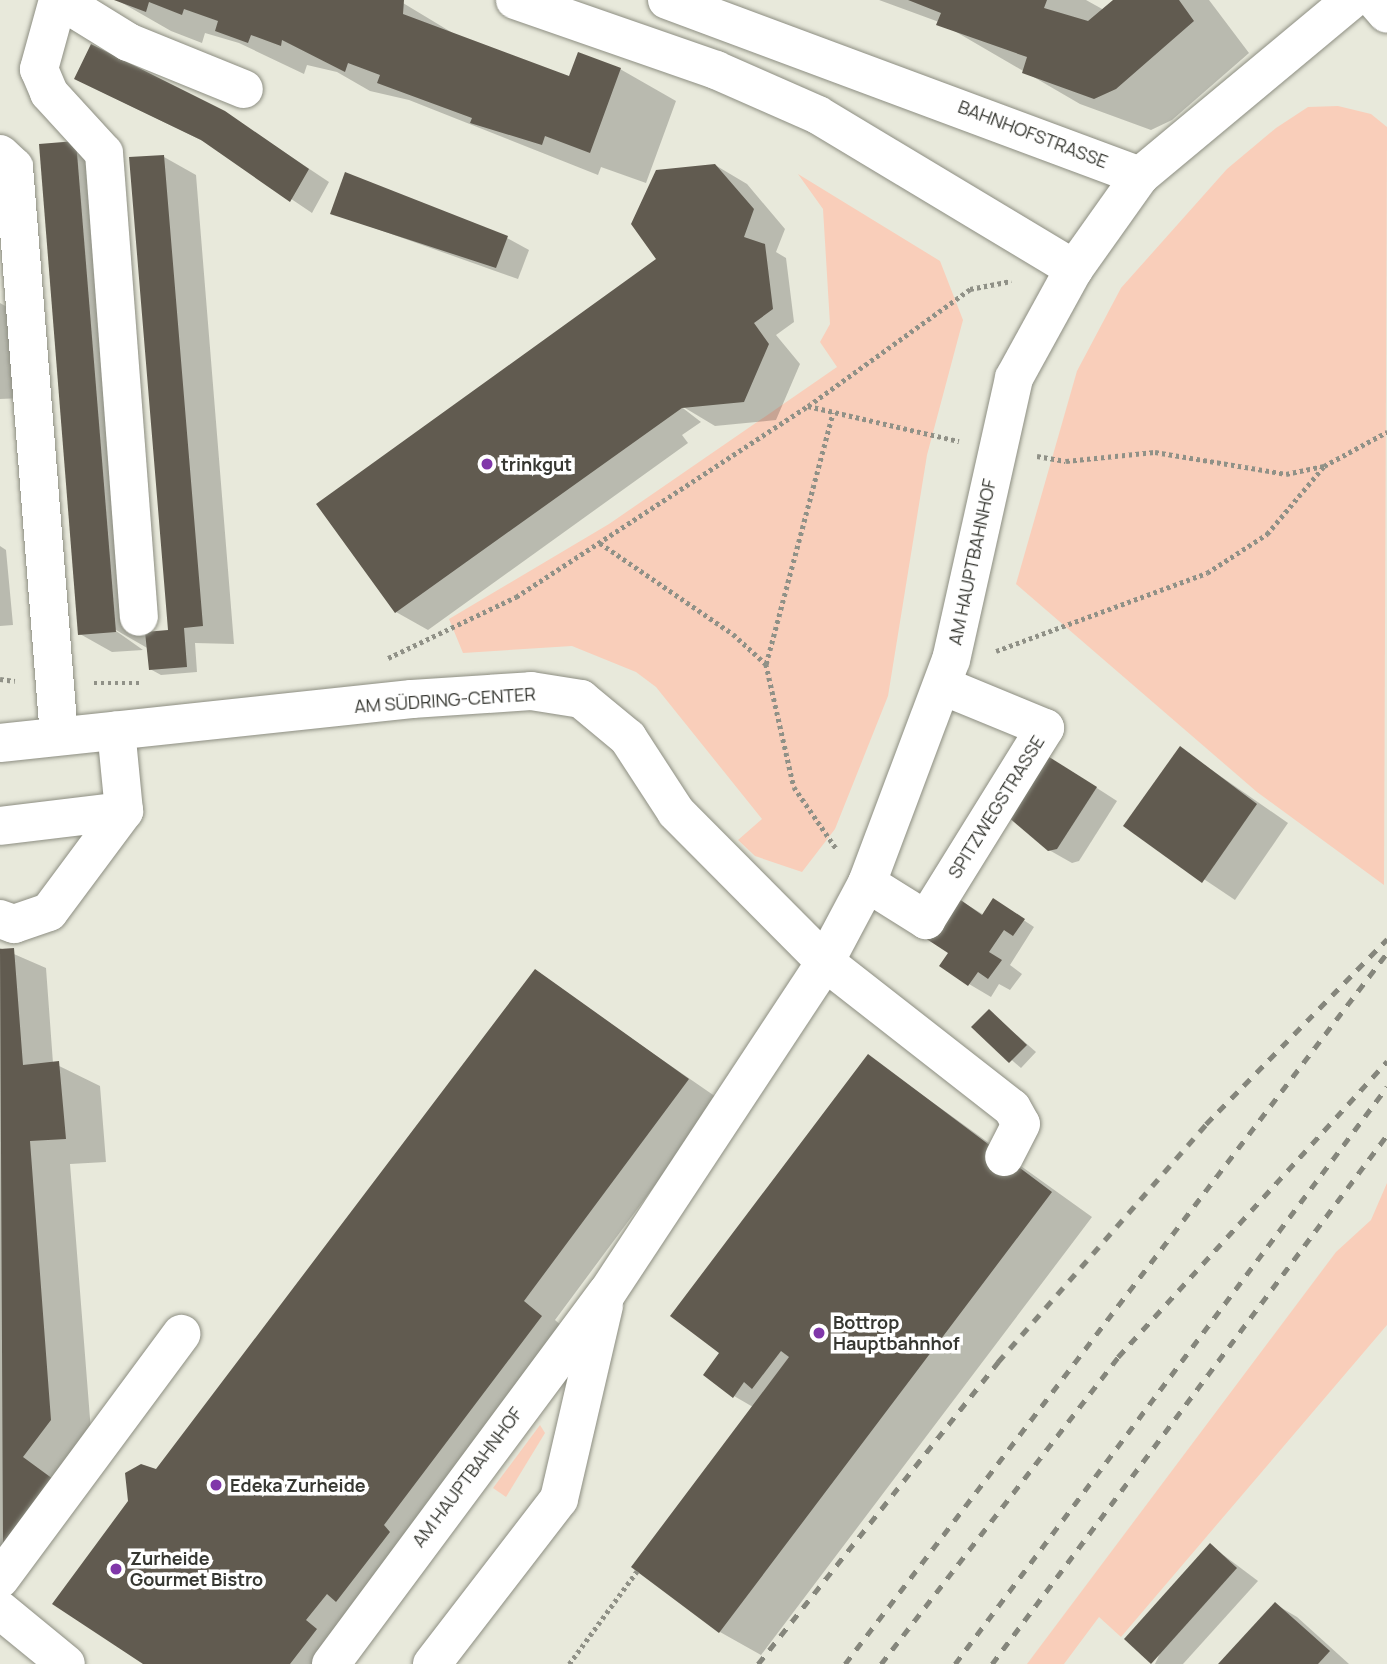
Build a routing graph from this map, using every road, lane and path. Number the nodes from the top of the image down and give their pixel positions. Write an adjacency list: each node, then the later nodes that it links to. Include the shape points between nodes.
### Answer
1 (59, 0): 7 (street, via 128,42); 17 (street, via 39,69 49,93 104,153)
2 (515, 0): 10 (street, via 716,70 818,114)
3 (667, 0): 9 (street, BAHNHOFSTRASSE)
4 (1351, 0): 9 (street)
5 (1375, 0): 6 (street)
6 (1387, 14)
7 (244, 89)
8 (0, 154): 22 (street, via 14,167)
9 (1140, 176): 10 (street, AM HAUPTBAHNHOF)
10 (1074, 269): 11 (path, via 970,289); 14 (street, AM HAUPTBAHNHOF, via 1014,379)
11 (808, 406): 12 (path); 16 (path)
12 (833, 413): 14 (path); 19 (path)
13 (1387, 432): 15 (path)
14 (996, 450): 15 (path, via 1066,461 1155,452 1286,474); 20 (street, AM HAUPTBAHNHOF)
15 (1324, 466): 20 (path, via 1267,534 1208,573)
16 (600, 543): 18 (path, via 516,597); 19 (path, via 733,634)
17 (139, 617)
18 (374, 661)
19 (766, 664): 27 (path, via 794,787 827,838)
20 (947, 673): 27 (street, AM HAUPTBAHNHOF); 27 (street, SPITZWEGSTRASSE, via 1045,728 926,920)
21 (0, 718): 22 (street, AM SÜDRING-CENTER)
22 (58, 723): 23 (street, AM SÜDRING-CENTER)
23 (116, 730): 24 (street, AM SÜDRING-CENTER); 25 (street); 29 (street, AM SÜDRING-CENTER, via 531,691 581,699 628,738 677,813)
24 (0, 743)
25 (124, 811): 26 (street); 28 (street, via 49,912 14,924)
26 (0, 826)
27 (867, 883): 29 (street, AM HAUPTBAHNHOF)
28 (0, 919)
29 (825, 962): 30 (street, via 1012,1108 1021,1124); 31 (street, AM HAUPTBAHNHOF)
30 (1004, 1157)
31 (607, 1293): 37 (street, AM HAUPTBAHNHOF); 38 (street, AM HAUPTBAHNHOF, via 559,1499)
32 (181, 1334): 34 (street)
33 (637, 1571): 39 (path)
34 (0, 1579)
35 (0, 1610): 36 (street)
36 (66, 1664)
37 (331, 1664)
38 (432, 1664)
39 (569, 1664)

